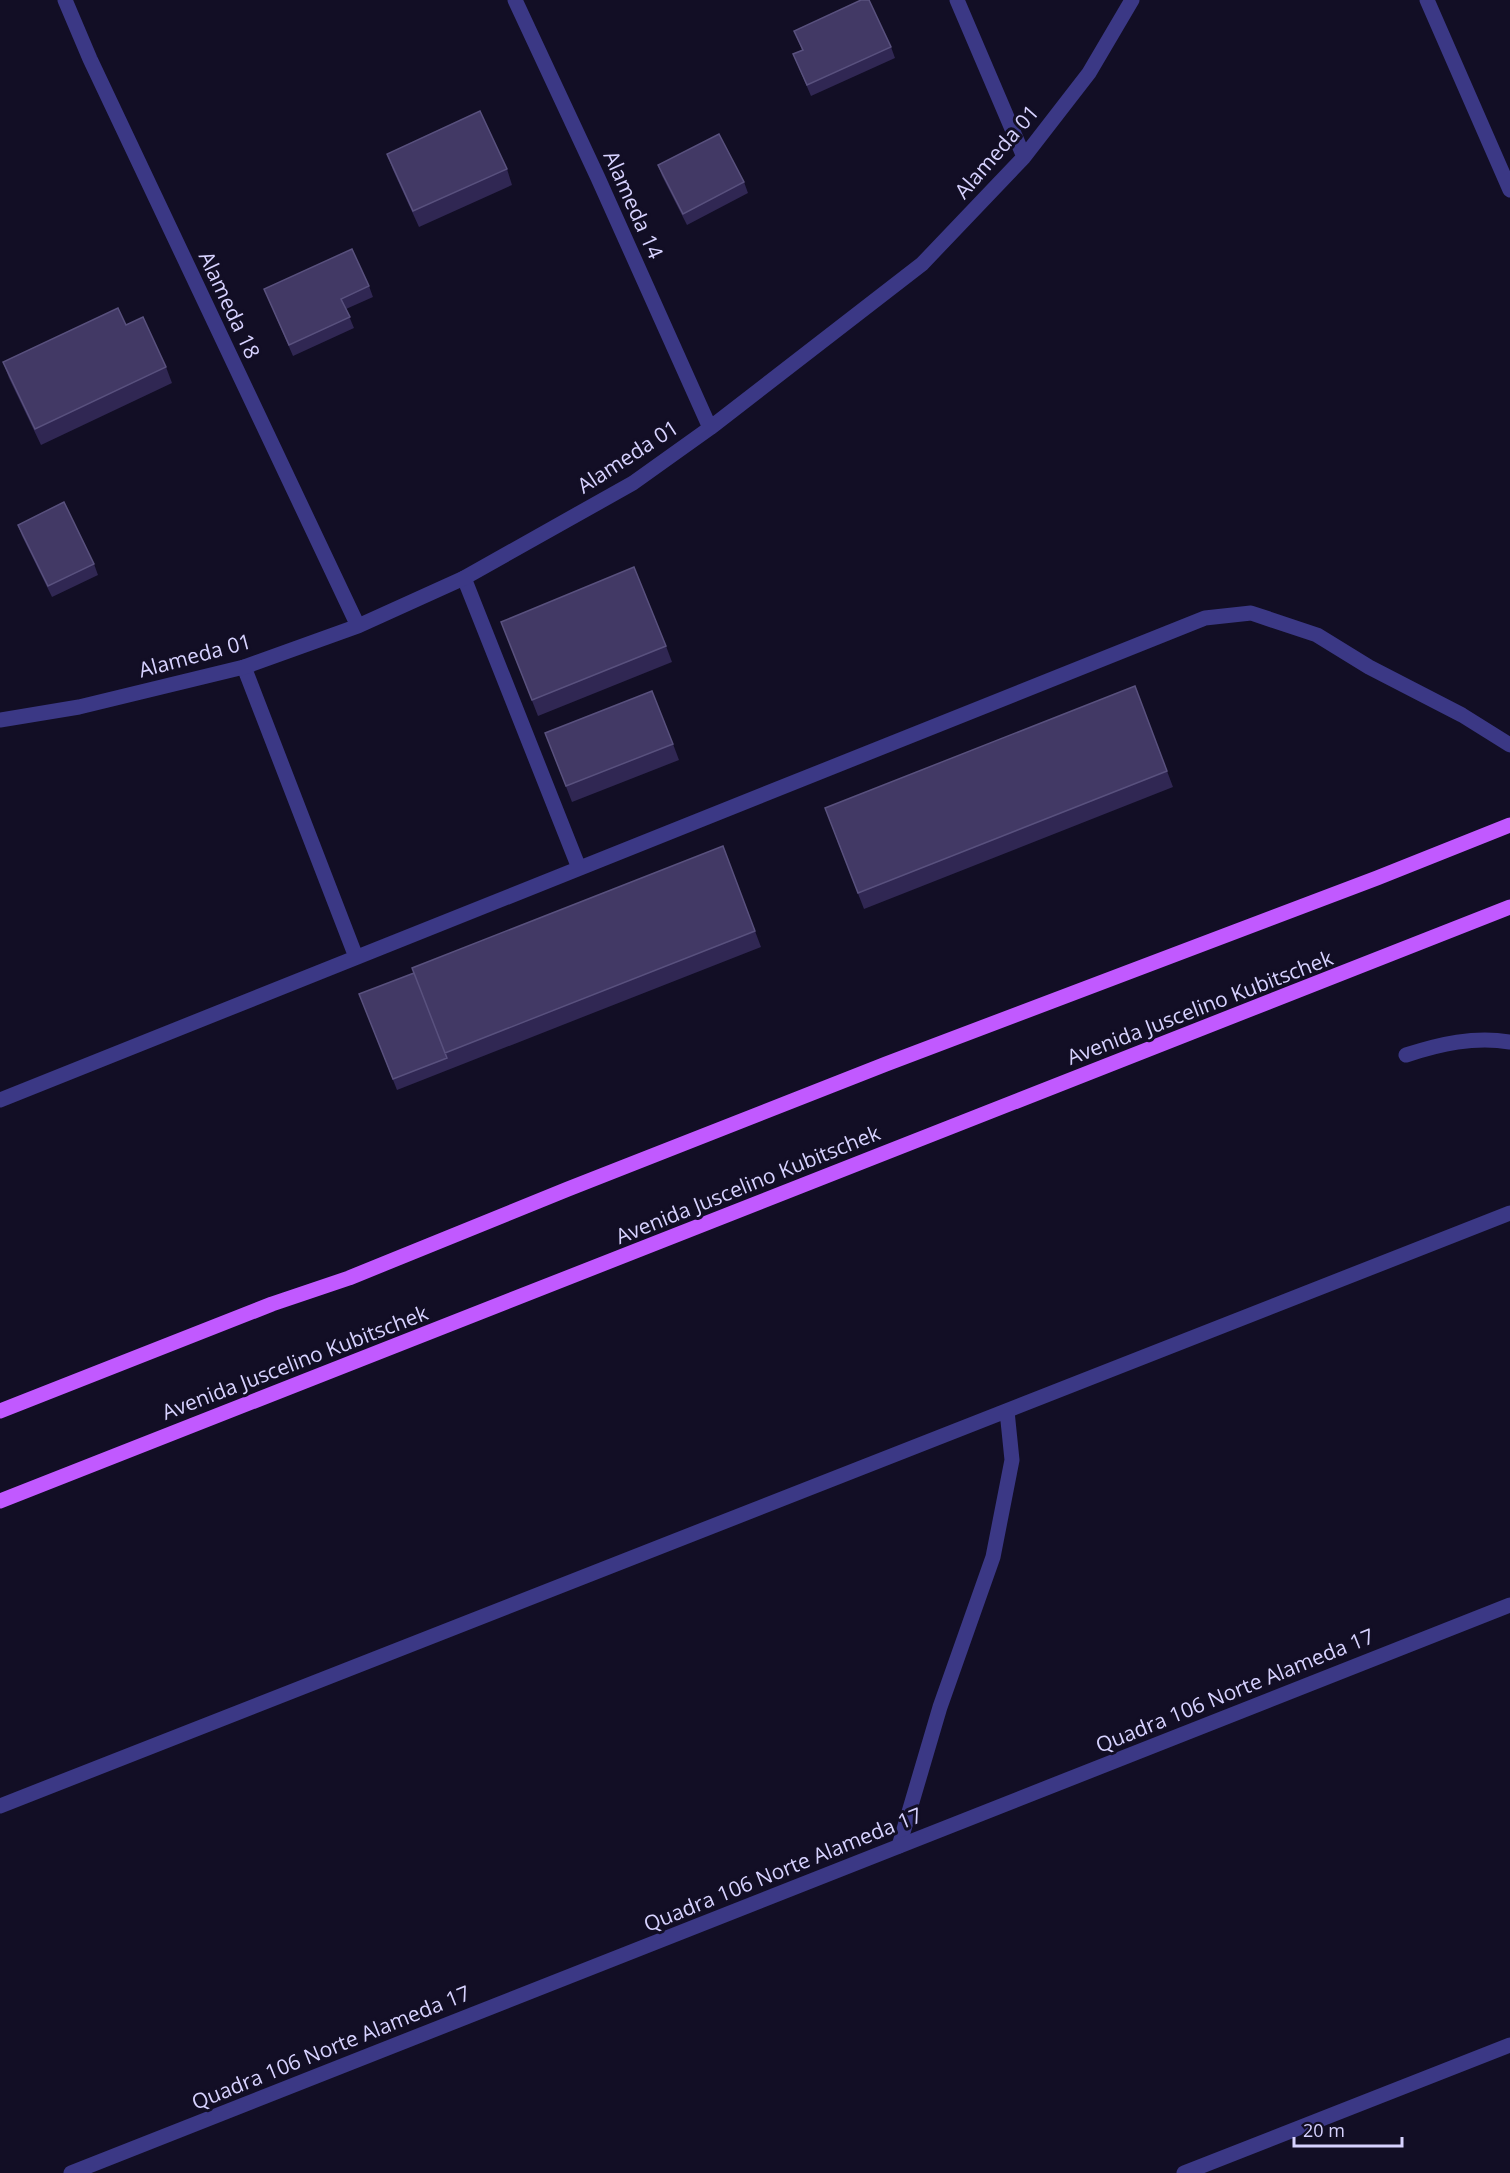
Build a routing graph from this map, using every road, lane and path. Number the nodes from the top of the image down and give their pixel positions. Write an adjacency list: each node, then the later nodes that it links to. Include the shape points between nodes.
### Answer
1 (65, 0): 10 (street, Alameda 18)
2 (515, 0): 8 (street, Alameda 14)
3 (957, 0): 6 (street)
4 (1132, 0): 6 (street, Alameda 01, via 1089,73)
5 (1427, 0): 7 (street)
6 (1024, 157): 8 (street, Alameda 01, via 922,264)
7 (1510, 190)
8 (710, 428): 9 (street, Alameda 01, via 633,483)
9 (464, 578): 10 (street, Alameda 01); 15 (street)
10 (358, 626): 11 (street, Alameda 01)
11 (244, 667): 12 (street, Alameda 01, via 79,707); 17 (street)
12 (0, 720)
13 (1510, 745): 15 (street, via 1317,635 1251,613 1205,618)
14 (1510, 825): 22 (main road)
15 (579, 868): 17 (street)
16 (1510, 907): 24 (main road, Avenida Juscelino Kubitschek)
17 (356, 957): 20 (street)
18 (1510, 1042): 19 (street, via 1466,1040)
19 (1406, 1055)
20 (0, 1100)
21 (1510, 1213): 23 (street)
22 (0, 1411)
23 (1006, 1411): 26 (street); 27 (street, via 1012,1460 993,1557 940,1707)
24 (0, 1501)
25 (1510, 1605): 27 (street, Quadra 106 Norte Alameda 17)
26 (0, 1806)
27 (899, 1846): 29 (street, Quadra 106 Norte Alameda 17)
28 (1510, 2045): 30 (street)
29 (71, 2173)
30 (1184, 2173)

